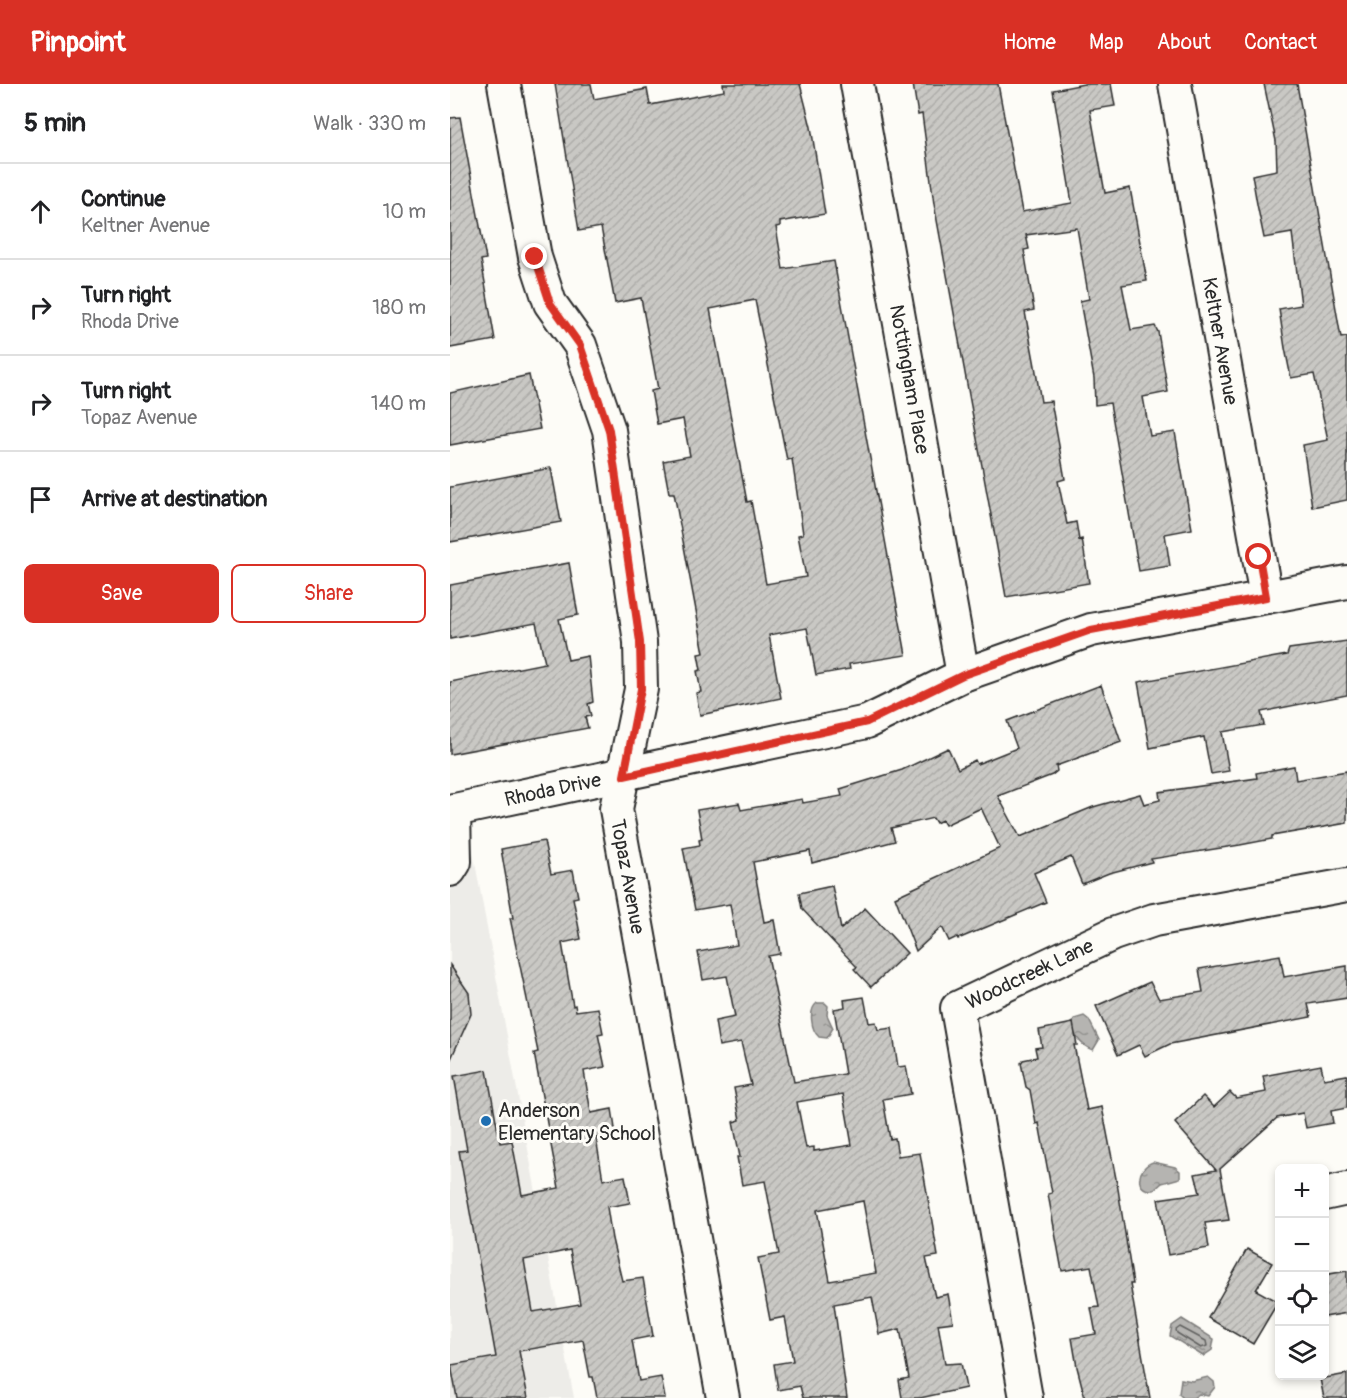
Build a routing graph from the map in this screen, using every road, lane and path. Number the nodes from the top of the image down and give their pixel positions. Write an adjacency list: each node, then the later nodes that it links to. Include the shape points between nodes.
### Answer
1 (504, 84): 7 (street, Topaz Avenue, via 535,257 550,303 580,345 609,430 640,642 641,689)
2 (857, 84): 6 (street, Nottingham Place)
3 (1175, 84): 5 (street, Keltner Avenue)
4 (1347, 582): 5 (street, Rhoda Drive)
5 (1266, 597): 6 (street, Rhoda Drive, via 1091,630)
6 (963, 675): 7 (street, Rhoda Drive, via 867,722)
7 (624, 776): 8 (street, Rhoda Drive); 13 (street, Topaz Avenue, via 616,809)
8 (452, 810): 9 (street, via 455,862)
9 (450, 870)
10 (1347, 885): 14 (street, Woodcreek Lane, via 1154,920 1113,934 957,1008)
11 (1347, 1189): 12 (street)
12 (1329, 1193)
13 (723, 1398)
14 (1026, 1398)

